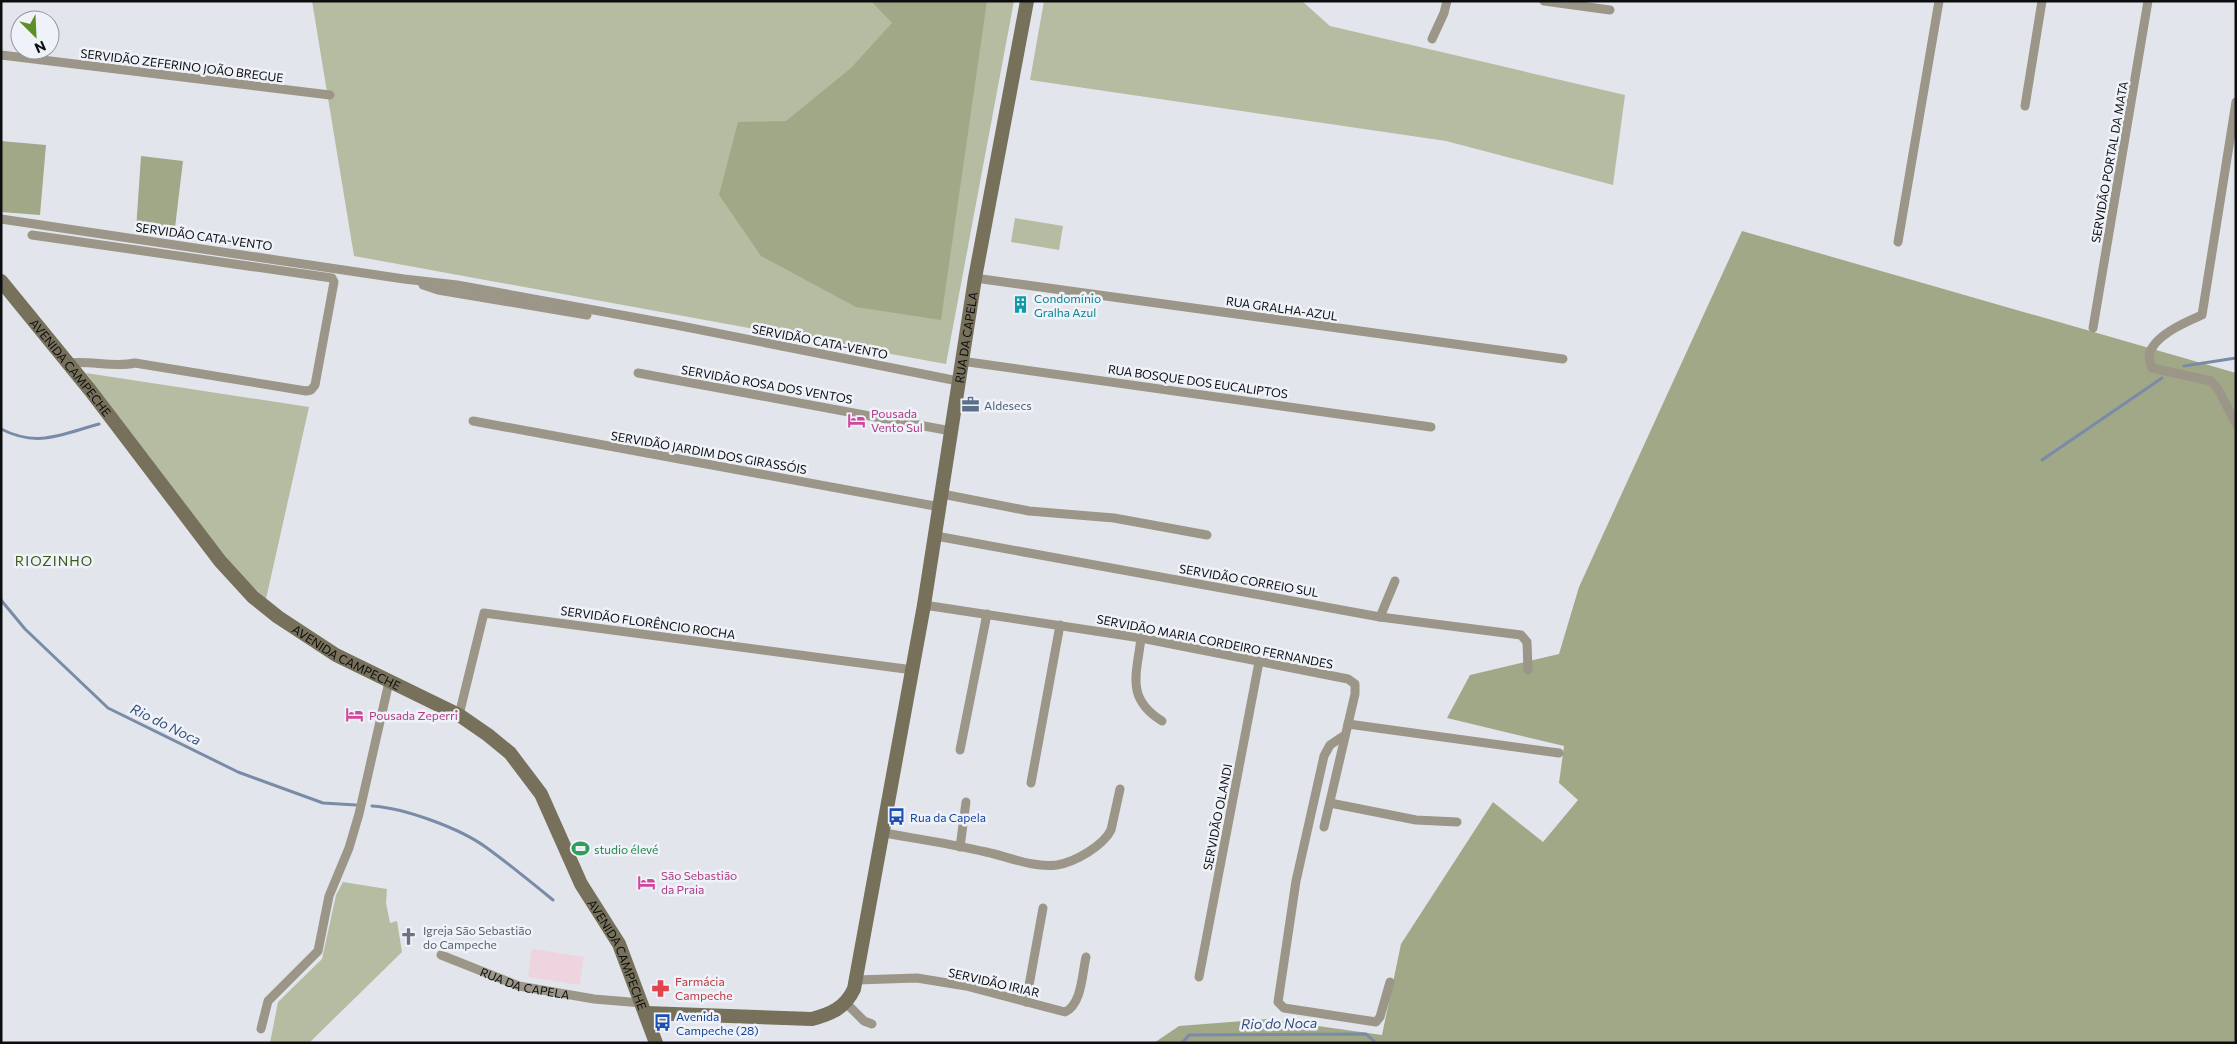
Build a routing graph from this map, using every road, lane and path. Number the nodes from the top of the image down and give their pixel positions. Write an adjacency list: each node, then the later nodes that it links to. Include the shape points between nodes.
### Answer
1 (1027, 1): 18 (main road, RUA DA CAPELA)
2 (1447, 1): 8 (street)
3 (1544, 1): 7 (street)
4 (1939, 1): 15 (street)
5 (2042, 1): 12 (street)
6 (2148, 1): 20 (street, SERVIDÃO PORTAL DA MATA)
7 (1610, 10)
8 (1432, 39)
9 (1, 55): 10 (street, SERVIDÃO ZEFERINO JOÃO BREGUE)
10 (330, 95)
11 (2236, 102): 27 (street, via 2202,314 2176,326 2156,343 2149,356 2152,368 2211,381)
12 (2025, 106)
13 (1, 219): 16 (street, SERVIDÃO CATA-VENTO)
14 (32, 235): 17 (street)
15 (1898, 242)
16 (235, 253): 17 (street); 25 (street, SERVIDÃO CATA-VENTO, via 404,279 438,290 543,304 640,323 676,325)
17 (234, 264): 23 (street, via 332,278 334,287 315,385 311,390 306,392 135,363 124,366 85,361)
18 (975, 278): 21 (street, RUA GRALHA-AZUL); 22 (main road, RUA DA CAPELA)
19 (1, 280): 23 (main road, AVENIDA CAMPECHE)
20 (2094, 328)
21 (1563, 359)
22 (961, 361): 25 (main road, RUA DA CAPELA); 28 (street, RUA BOSQUE DOS EUCALIPTOS)
23 (68, 363): 42 (main road, AVENIDA CAMPECHE, via 220,561 253,597 336,655)
24 (638, 373): 29 (street, SERVIDÃO ROSA DOS VENTOS)
25 (958, 381): 29 (main road, RUA DA CAPELA)
26 (473, 421): 30 (street, SERVIDÃO JARDIM DOS GIRASSÓIS)
27 (2236, 424)
28 (1431, 426)
29 (951, 430): 30 (main road, RUA DA CAPELA)
30 (941, 501): 31 (street, SERVIDÃO JARDIM DOS GIRASSÓIS, via 1120,519); 32 (main road, RUA DA CAPELA)
31 (1207, 535)
32 (936, 536): 34 (main road, RUA DA CAPELA); 36 (street, SERVIDÃO CORREIO SUL)
33 (1395, 581): 36 (street)
34 (924, 605): 35 (street, SERVIDÃO MARIA CORDEIRO FERNANDES); 40 (main road, RUA DA CAPELA)
35 (987, 614): 37 (street, SERVIDÃO MARIA CORDEIRO FERNANDES); 47 (street)
36 (1380, 617): 41 (street, SERVIDÃO CORREIO SUL, via 1521,635 1527,642)
37 (1060, 625): 38 (street, SERVIDÃO MARIA CORDEIRO FERNANDES); 49 (street)
38 (1141, 638): 39 (street, SERVIDÃO MARIA CORDEIRO FERNANDES); 44 (street, via 1136,684 1139,700)
39 (1259, 662): 45 (street, SERVIDÃO MARIA CORDEIRO FERNANDES, via 1348,679 1356,689); 60 (street, SERVIDÃO OLANDI)
40 (913, 670): 43 (street, SERVIDÃO FLORÊNCIO ROCHA, via 484,612); 55 (main road, RUA DA CAPELA)
41 (1528, 670)
42 (389, 682): 43 (main road, AVENIDA CAMPECHE); 67 (street, via 359,814 329,896 318,951 268,1001)
43 (459, 716): 65 (main road, AVENIDA CAMPECHE, via 510,753 541,794 581,884 619,944)
44 (1162, 721)
45 (1348, 724): 46 (street, SERVIDÃO MARIA CORDEIRO FERNANDES); 48 (street)
46 (1345, 735): 52 (street, SERVIDÃO MARIA CORDEIRO FERNANDES); 62 (street, via 1330,745 1324,756 1296,881 1278,1002 1284,1008 1376,1022)
47 (960, 750)
48 (1559, 753)
49 (1031, 783)
50 (1120, 788): 56 (street, via 1108,836 1068,862 1030,864)
51 (966, 802): 56 (street)
52 (1330, 803): 53 (street, via 1416,820); 54 (street, SERVIDÃO MARIA CORDEIRO FERNANDES)
53 (1457, 822)
54 (1324, 827)
55 (884, 833): 56 (street); 61 (main road, RUA DA CAPELA)
56 (960, 847)
57 (1043, 908): 63 (street)
58 (441, 955): 65 (street, RUA DA CAPELA, via 519,986)
59 (1086, 957): 63 (street, SERVIDÃO IRIAR, via 1076,1001 1071,1009 1065,1012)
60 (1198, 977)
61 (857, 980): 63 (street, SERVIDÃO IRIAR, via 917,978 966,986); 64 (main road, RUA DA CAPELA)
62 (1390, 982)
63 (1026, 1002)
64 (846, 1003): 65 (main road, RUA DA CAPELA, via 831,1013 799,1019); 66 (street, via 864,1021)
65 (644, 1008): 68 (main road, AVENIDA CAMPECHE)
66 (872, 1024)
67 (261, 1029)
68 (656, 1043)

